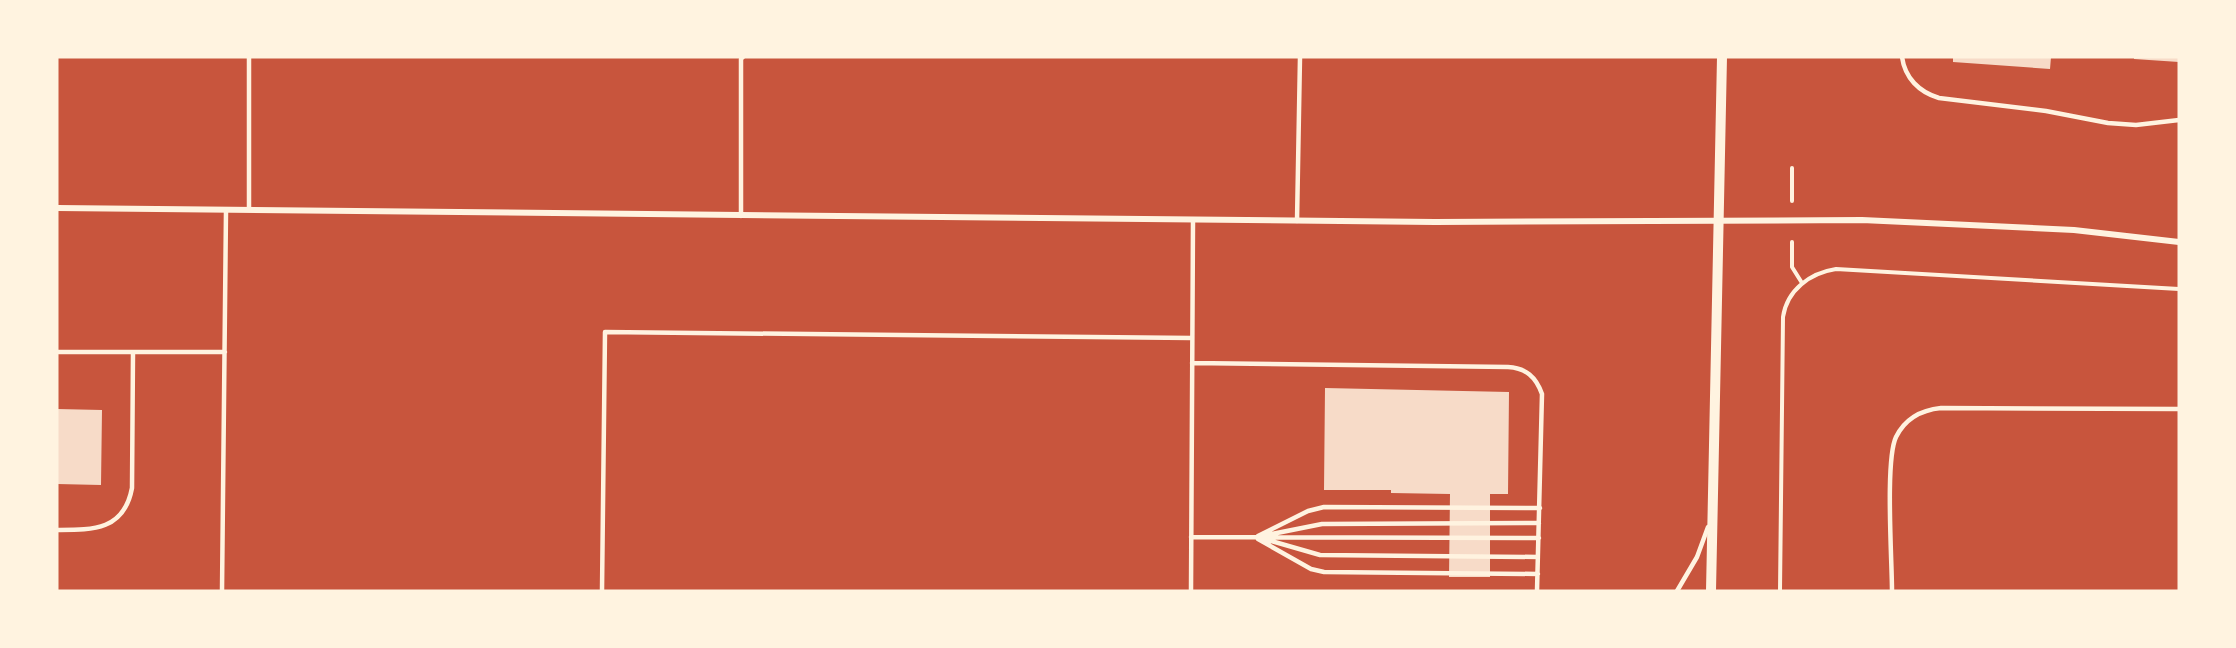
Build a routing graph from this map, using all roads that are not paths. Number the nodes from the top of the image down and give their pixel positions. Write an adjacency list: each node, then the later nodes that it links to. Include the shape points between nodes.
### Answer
1 (249, 57): 8 (lane)
2 (743, 57): 10 (lane)
3 (1300, 57): 12 (lane)
4 (1722, 57): 13 (street)
5 (1902, 57): 6 (lane, via 1910,79 1939,98 2037,109 2108,123 2136,125)
6 (2179, 120)
7 (57, 208): 9 (street)
8 (249, 210): 9 (street); 10 (street)
9 (226, 211): 18 (lane)
10 (741, 216): 11 (street)
11 (1193, 220): 12 (street); 15 (lane)
12 (1297, 221): 13 (street)
13 (1719, 222): 14 (street, via 1930,222 2074,230); 21 (street)
14 (2179, 242)
15 (1192, 338): 19 (lane); 31 (lane, via 604,332)
16 (57, 352): 17 (lane)
17 (133, 352): 18 (lane); 24 (lane, via 129,502 122,514 103,526)
18 (225, 352): 30 (lane)
19 (1192, 363): 22 (lane, via 1524,370 1535,379 1542,394); 25 (lane)
20 (2179, 409): 36 (lane, via 1941,408 1918,413 1900,430 1892,452)
21 (1713, 494): 34 (lane, via 1704,539); 35 (street)
22 (1539, 508): 23 (lane); 26 (lane, via 1324,507 1308,511 1265,534)
23 (1539, 523): 26 (lane, via 1322,524); 27 (lane)
24 (57, 530)
25 (1191, 537): 26 (lane); 32 (lane)
26 (1247, 537): 27 (lane); 28 (lane, via 1320,555); 29 (lane, via 1259,539 1311,569 1324,572)
27 (1539, 538): 28 (lane)
28 (1538, 557): 29 (lane)
29 (1538, 573): 33 (lane)
30 (222, 591)
31 (602, 591)
32 (1191, 591)
33 (1537, 591)
34 (1677, 591)
35 (1711, 591)
36 (1892, 591)

